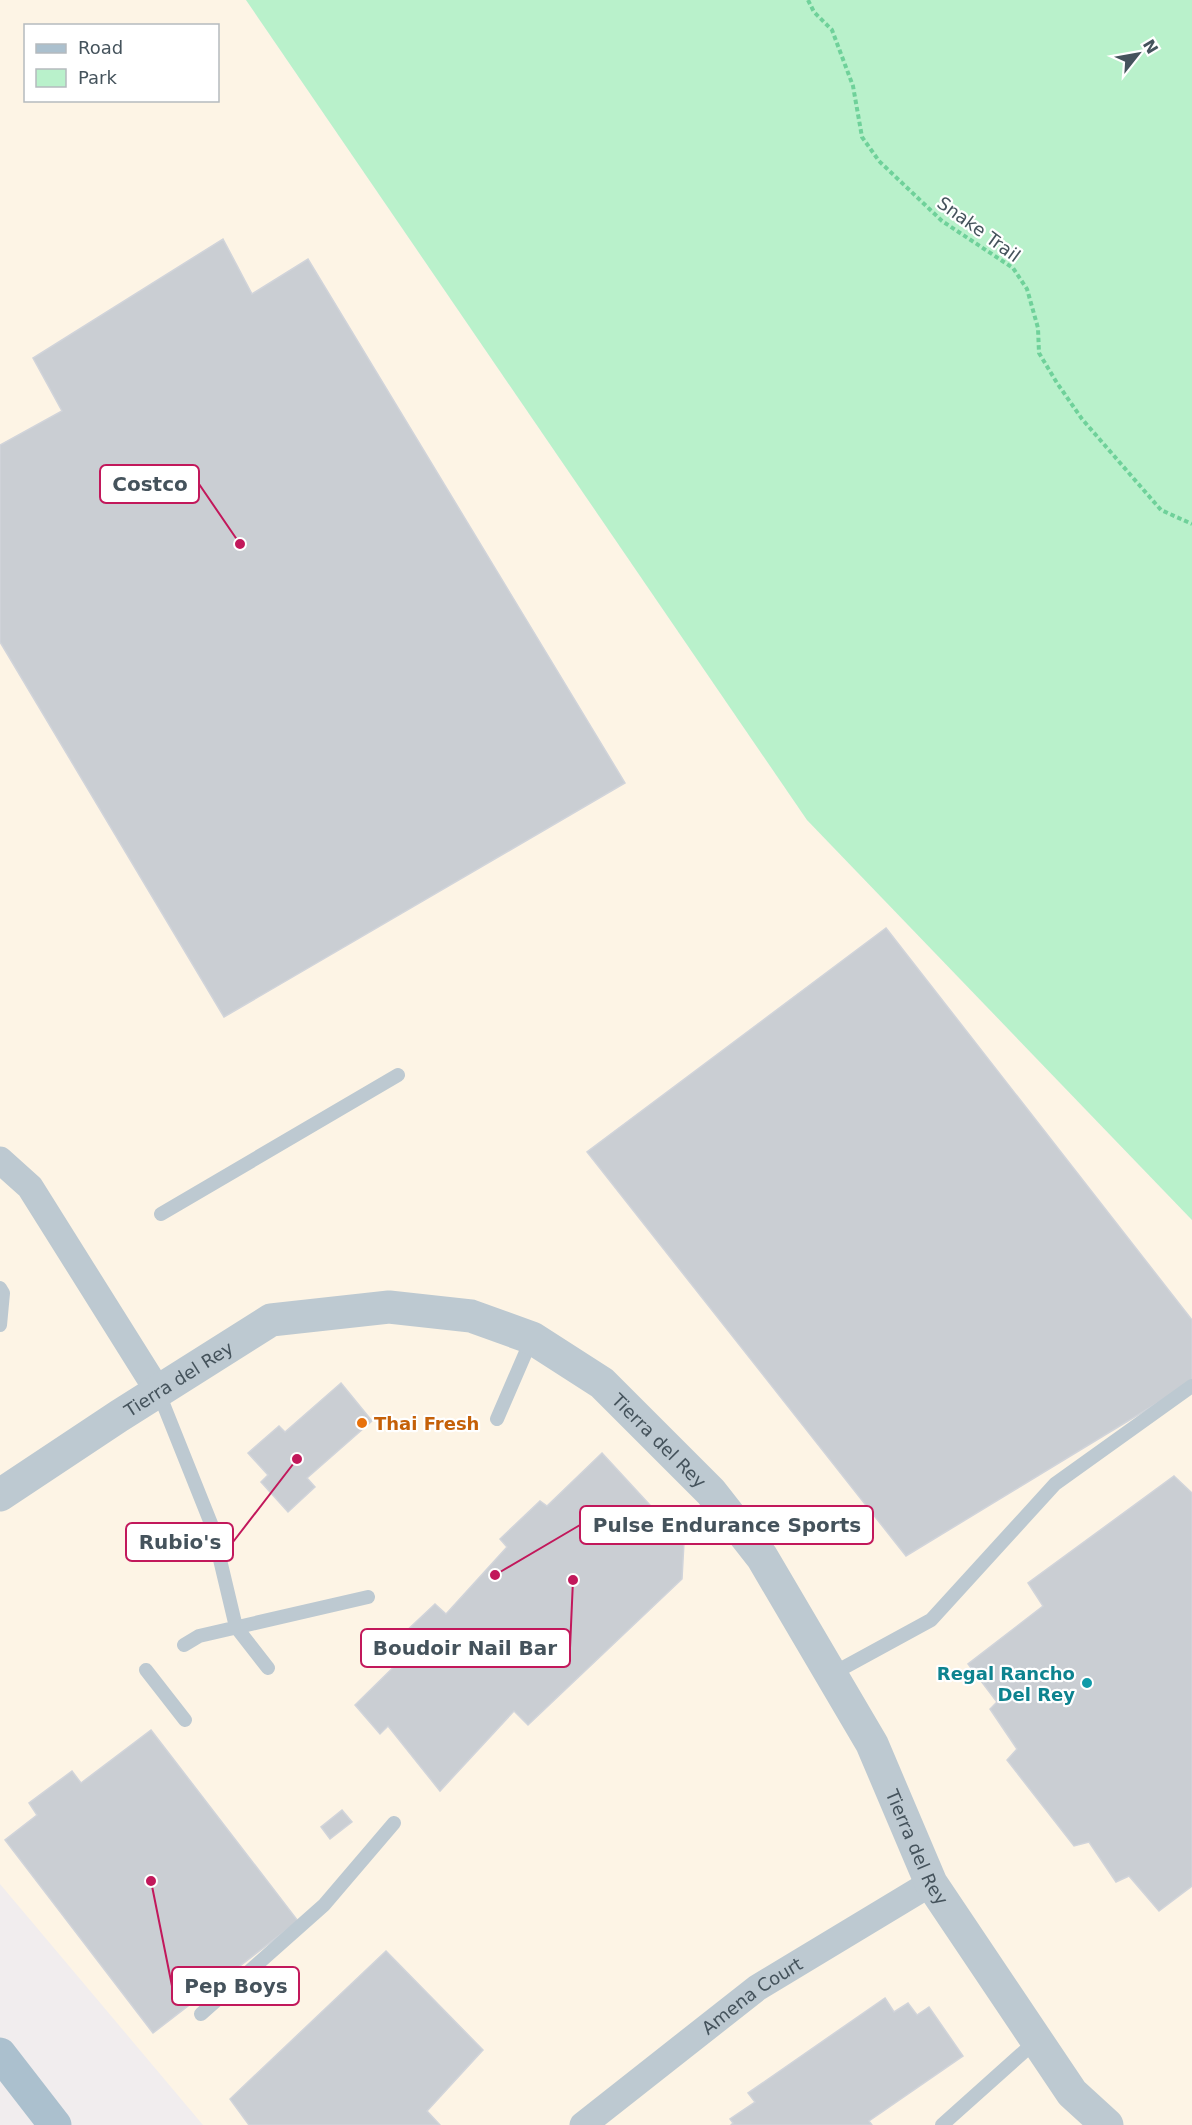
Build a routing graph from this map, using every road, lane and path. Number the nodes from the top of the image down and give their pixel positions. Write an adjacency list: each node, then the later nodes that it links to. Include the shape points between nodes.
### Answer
1 (808, 0): 2 (path, Snake Trail, via 832,30 853,86 862,137 879,161 942,221 1013,268 1027,289 1038,328 1039,353 1056,383 1161,510)
2 (1192, 524)
3 (398, 1075): 5 (lane)
4 (0, 1160): 10 (street, via 30,1187)
5 (161, 1214)
6 (0, 1288): 7 (lane)
7 (0, 1325)
8 (532, 1338): 10 (street, Tierra del Rey, via 471,1317 389,1307 272,1320); 11 (lane); 18 (street, Tierra del Rey, via 602,1383 711,1492 762,1557)
9 (1192, 1386): 18 (lane, via 1055,1484 931,1620)
10 (158, 1391): 12 (street, Tierra del Rey); 14 (lane, via 212,1526)
11 (497, 1419)
12 (0, 1495)
13 (368, 1597): 14 (lane)
14 (236, 1627): 15 (lane, via 199,1636); 16 (lane)
15 (184, 1645)
16 (268, 1668)
17 (146, 1670): 19 (lane)
18 (832, 1674): 21 (street, Tierra del Rey, via 872,1744)
19 (185, 1720)
20 (394, 1823): 22 (lane, via 324,1905)
21 (932, 1883): 23 (street, Tierra del Rey); 26 (street, Amena Court, via 757,1988)
22 (201, 2014)
23 (1037, 2040): 27 (lane); 28 (street, Tierra del Rey, via 1072,2093)
24 (0, 2054): 25 (main road)
25 (55, 2125)
26 (583, 2125)
27 (942, 2125)
28 (1107, 2125)

